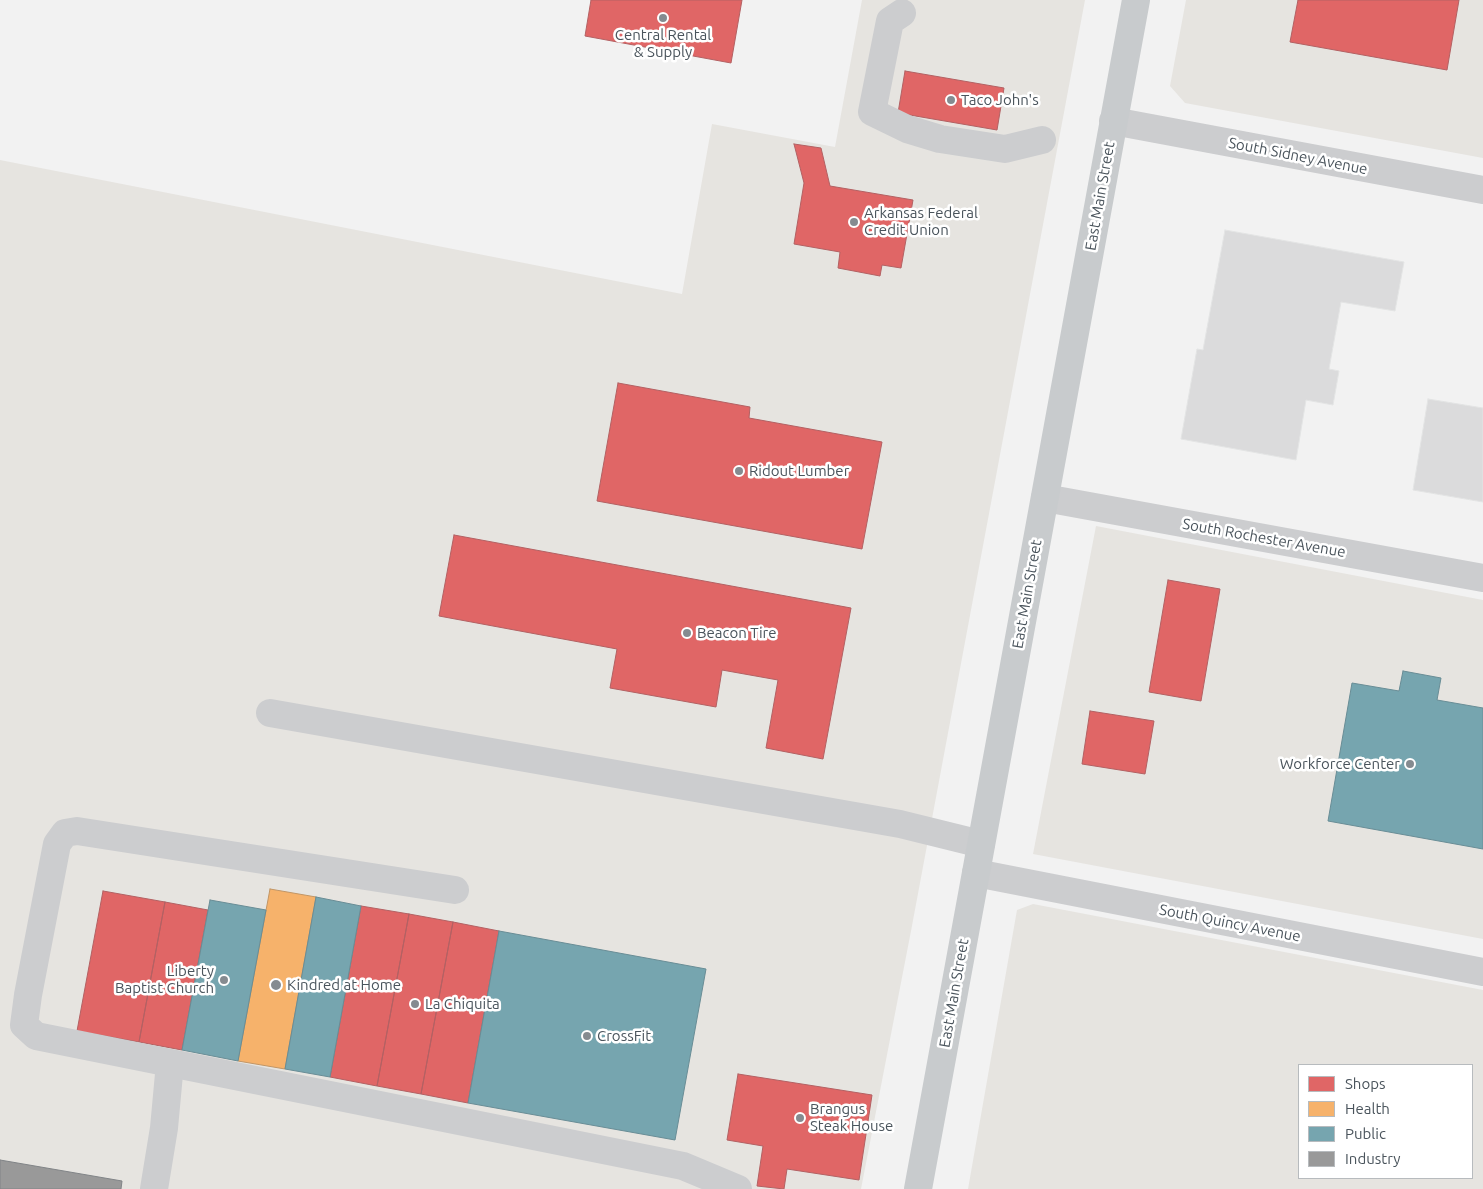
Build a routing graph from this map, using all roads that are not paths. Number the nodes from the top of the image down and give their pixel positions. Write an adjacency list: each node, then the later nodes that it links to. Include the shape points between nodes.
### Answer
1 (1136, 0): 3 (main road, East Main Street)
2 (902, 13): 4 (street, via 890,21 872,112 907,129 940,139 1004,149)
3 (1113, 121): 5 (street, South Sidney Avenue); 6 (main road, East Main Street)
4 (1042, 140)
5 (1483, 190)
6 (1045, 498): 7 (street, South Rochester Avenue); 9 (main road, East Main Street)
7 (1483, 578)
8 (270, 713): 9 (street, via 900,824)
9 (981, 844): 10 (main road, East Main Street)
10 (976, 873): 12 (street, South Quincy Avenue); 16 (main road, East Main Street)
11 (455, 890): 13 (street, via 78,830 65,833 57,844 24,1026 36,1036)
12 (1483, 972)
13 (170, 1063): 14 (street); 15 (street, via 683,1166)
14 (154, 1189)
15 (738, 1189)
16 (918, 1189)

